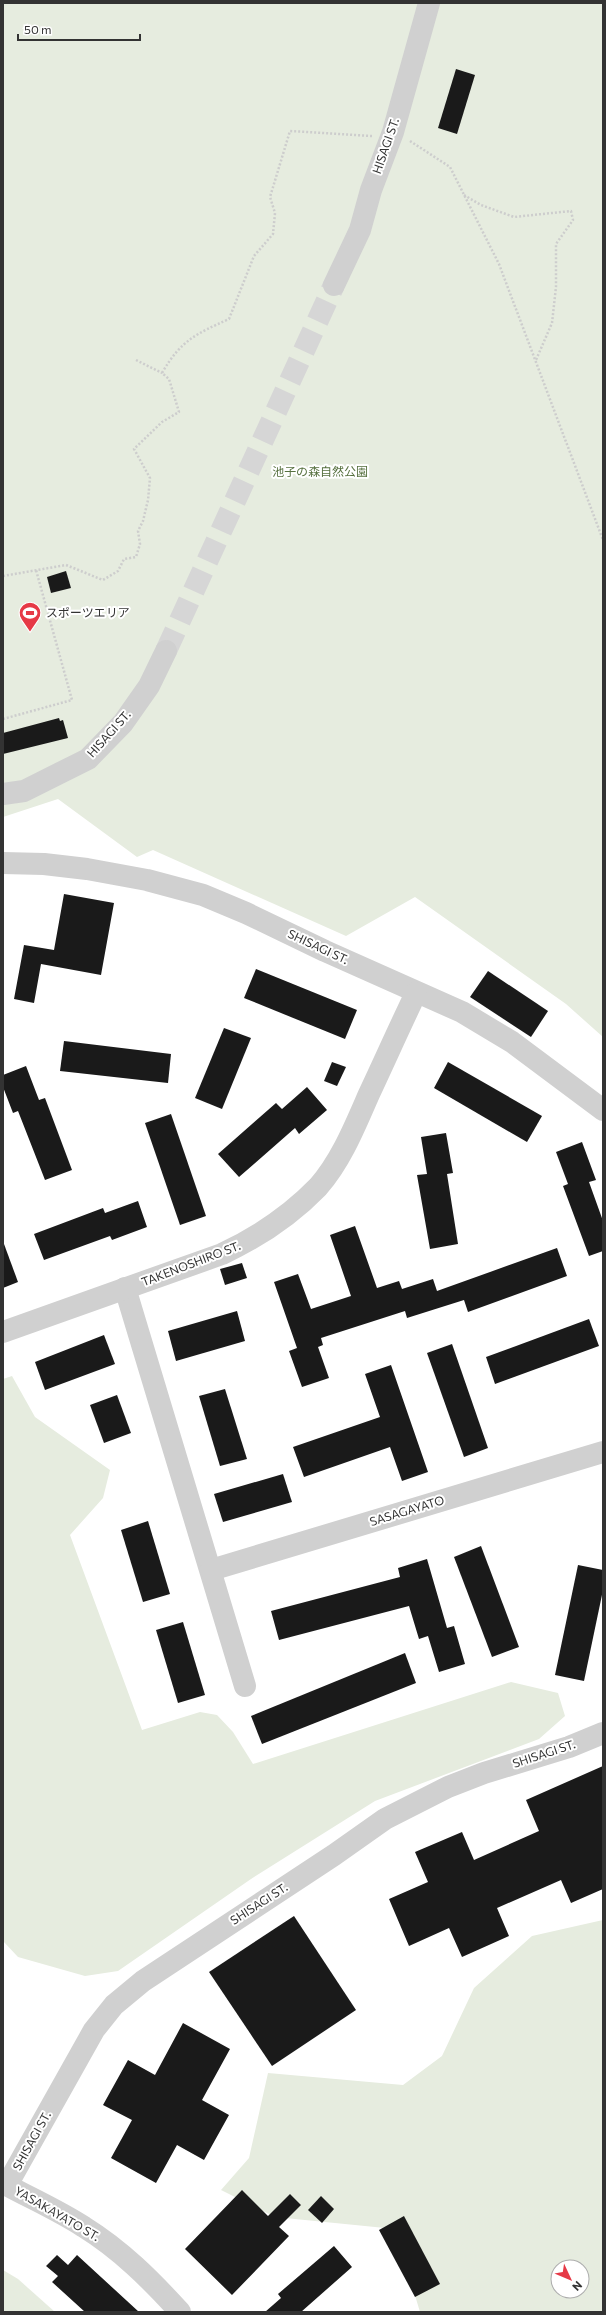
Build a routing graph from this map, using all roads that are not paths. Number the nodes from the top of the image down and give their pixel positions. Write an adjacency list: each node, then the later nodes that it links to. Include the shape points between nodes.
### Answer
1 (429, 3): 2 (lane, HISAGI ST., via 393,132 371,190 360,230)
2 (334, 285)
3 (166, 651): 4 (lane, HISAGI ST., via 149,686 123,723 88,759 24,791)
4 (3, 794)
5 (3, 863): 6 (lane, SHISAGI ST., via 87,869 148,880 203,895)
6 (416, 992): 7 (lane, SHISAGI ST., via 462,1012 512,1042); 8 (lane, TAKENOSHIRO ST., via 356,1125 318,1186 290,1214 253,1240 222,1254)
7 (603, 1110)
8 (126, 1288): 9 (lane, TAKENOSHIRO ST.); 11 (lane)
9 (3, 1332)
10 (603, 1452): 11 (lane, SASAGAYATO)
11 (211, 1570): 12 (lane)
12 (245, 1686)
13 (603, 1733): 14 (lane, SHISAGI ST., via 448,1787 385,1819 142,1980 114,2005 94,2030)
14 (5, 2184): 15 (lane, YASAKAYATO ST., via 84,2227 122,2254)
15 (180, 2312)

